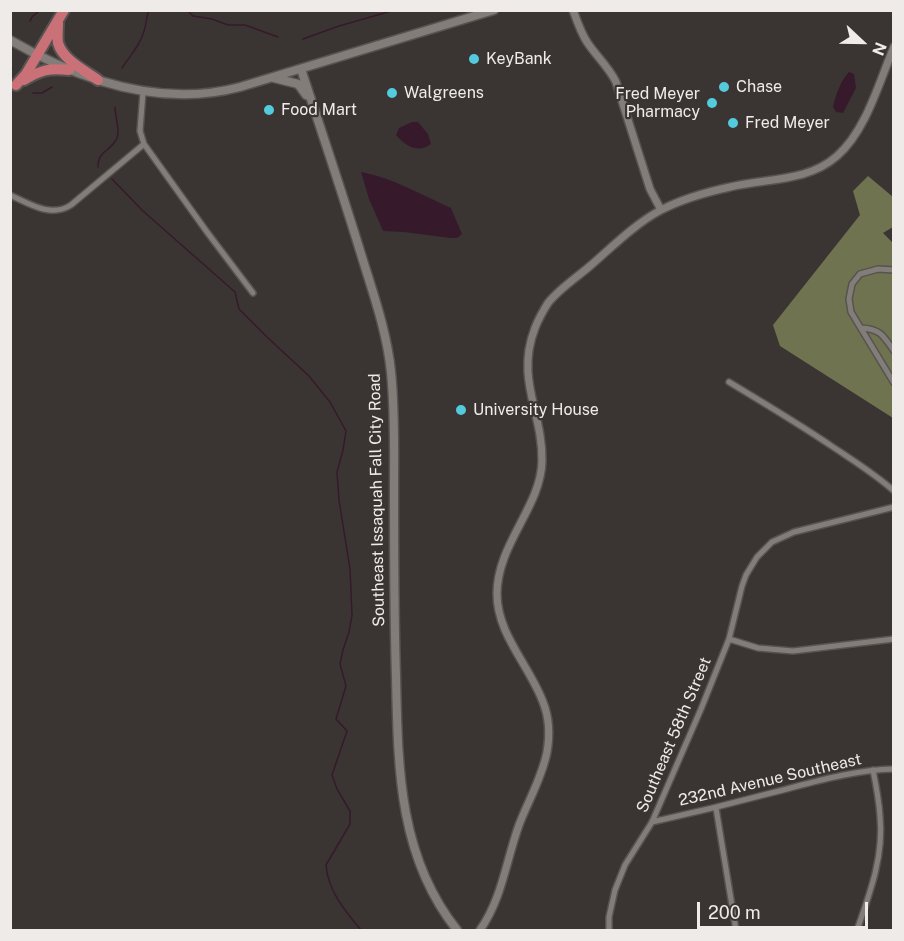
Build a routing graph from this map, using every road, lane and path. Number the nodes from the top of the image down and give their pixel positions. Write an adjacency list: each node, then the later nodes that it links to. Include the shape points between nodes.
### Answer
1 (494, 10): 7 (main road)
2 (573, 10): 16 (street, via 586,41 616,82 650,189)
3 (63, 14): 6 (highway); 10 (highway, via 58,40 61,49)
4 (10, 40): 6 (main road)
5 (894, 47): 16 (street, via 860,127 845,148 826,164 801,175 716,190)
6 (37, 56): 8 (main road); 11 (highway)
7 (300, 69): 9 (main road); 13 (main road, Southeast Issaquah Fall City Road)
8 (69, 70): 10 (main road); 11 (highway, via 44,70)
9 (272, 77): 12 (main road, via 208,93); 13 (main road, via 298,84)
10 (98, 80): 12 (main road)
11 (13, 86)
12 (143, 92): 14 (street, via 140,131)
13 (314, 108): 31 (main road, Southeast Issaquah Fall City Road, via 365,264 391,372 397,729 402,797 424,877)
14 (144, 144): 15 (street, via 62,210 47,211); 18 (street)
15 (10, 195)
16 (661, 210): 32 (street, via 554,296 534,330 527,367 542,464 538,485 503,558 497,593 506,631 543,700 548,739 542,772 519,825 496,903)
17 (894, 270): 19 (street, via 878,268 855,279 849,299 851,312)
18 (253, 293)
19 (861, 328): 20 (street, via 881,333); 22 (street)
20 (894, 351)
21 (729, 382): 23 (street, via 849,457)
22 (894, 382)
23 (894, 492)
24 (894, 507): 25 (street, Southeast 58th Street, via 794,532 772,542 751,567 742,586)
25 (729, 639): 26 (street, via 758,648 793,651); 30 (street, Southeast 58th Street)
26 (894, 639)
27 (894, 769): 28 (street, 232nd Avenue Southeast)
28 (873, 770): 29 (street, 232nd Avenue Southeast); 35 (street, via 881,817 879,853)
29 (716, 808): 30 (street, 232nd Avenue Southeast); 34 (street)
30 (652, 822): 33 (street, Southeast 58th Street, via 615,890)
31 (457, 930)
32 (480, 930)
33 (609, 930)
34 (736, 930)
35 (857, 930)

